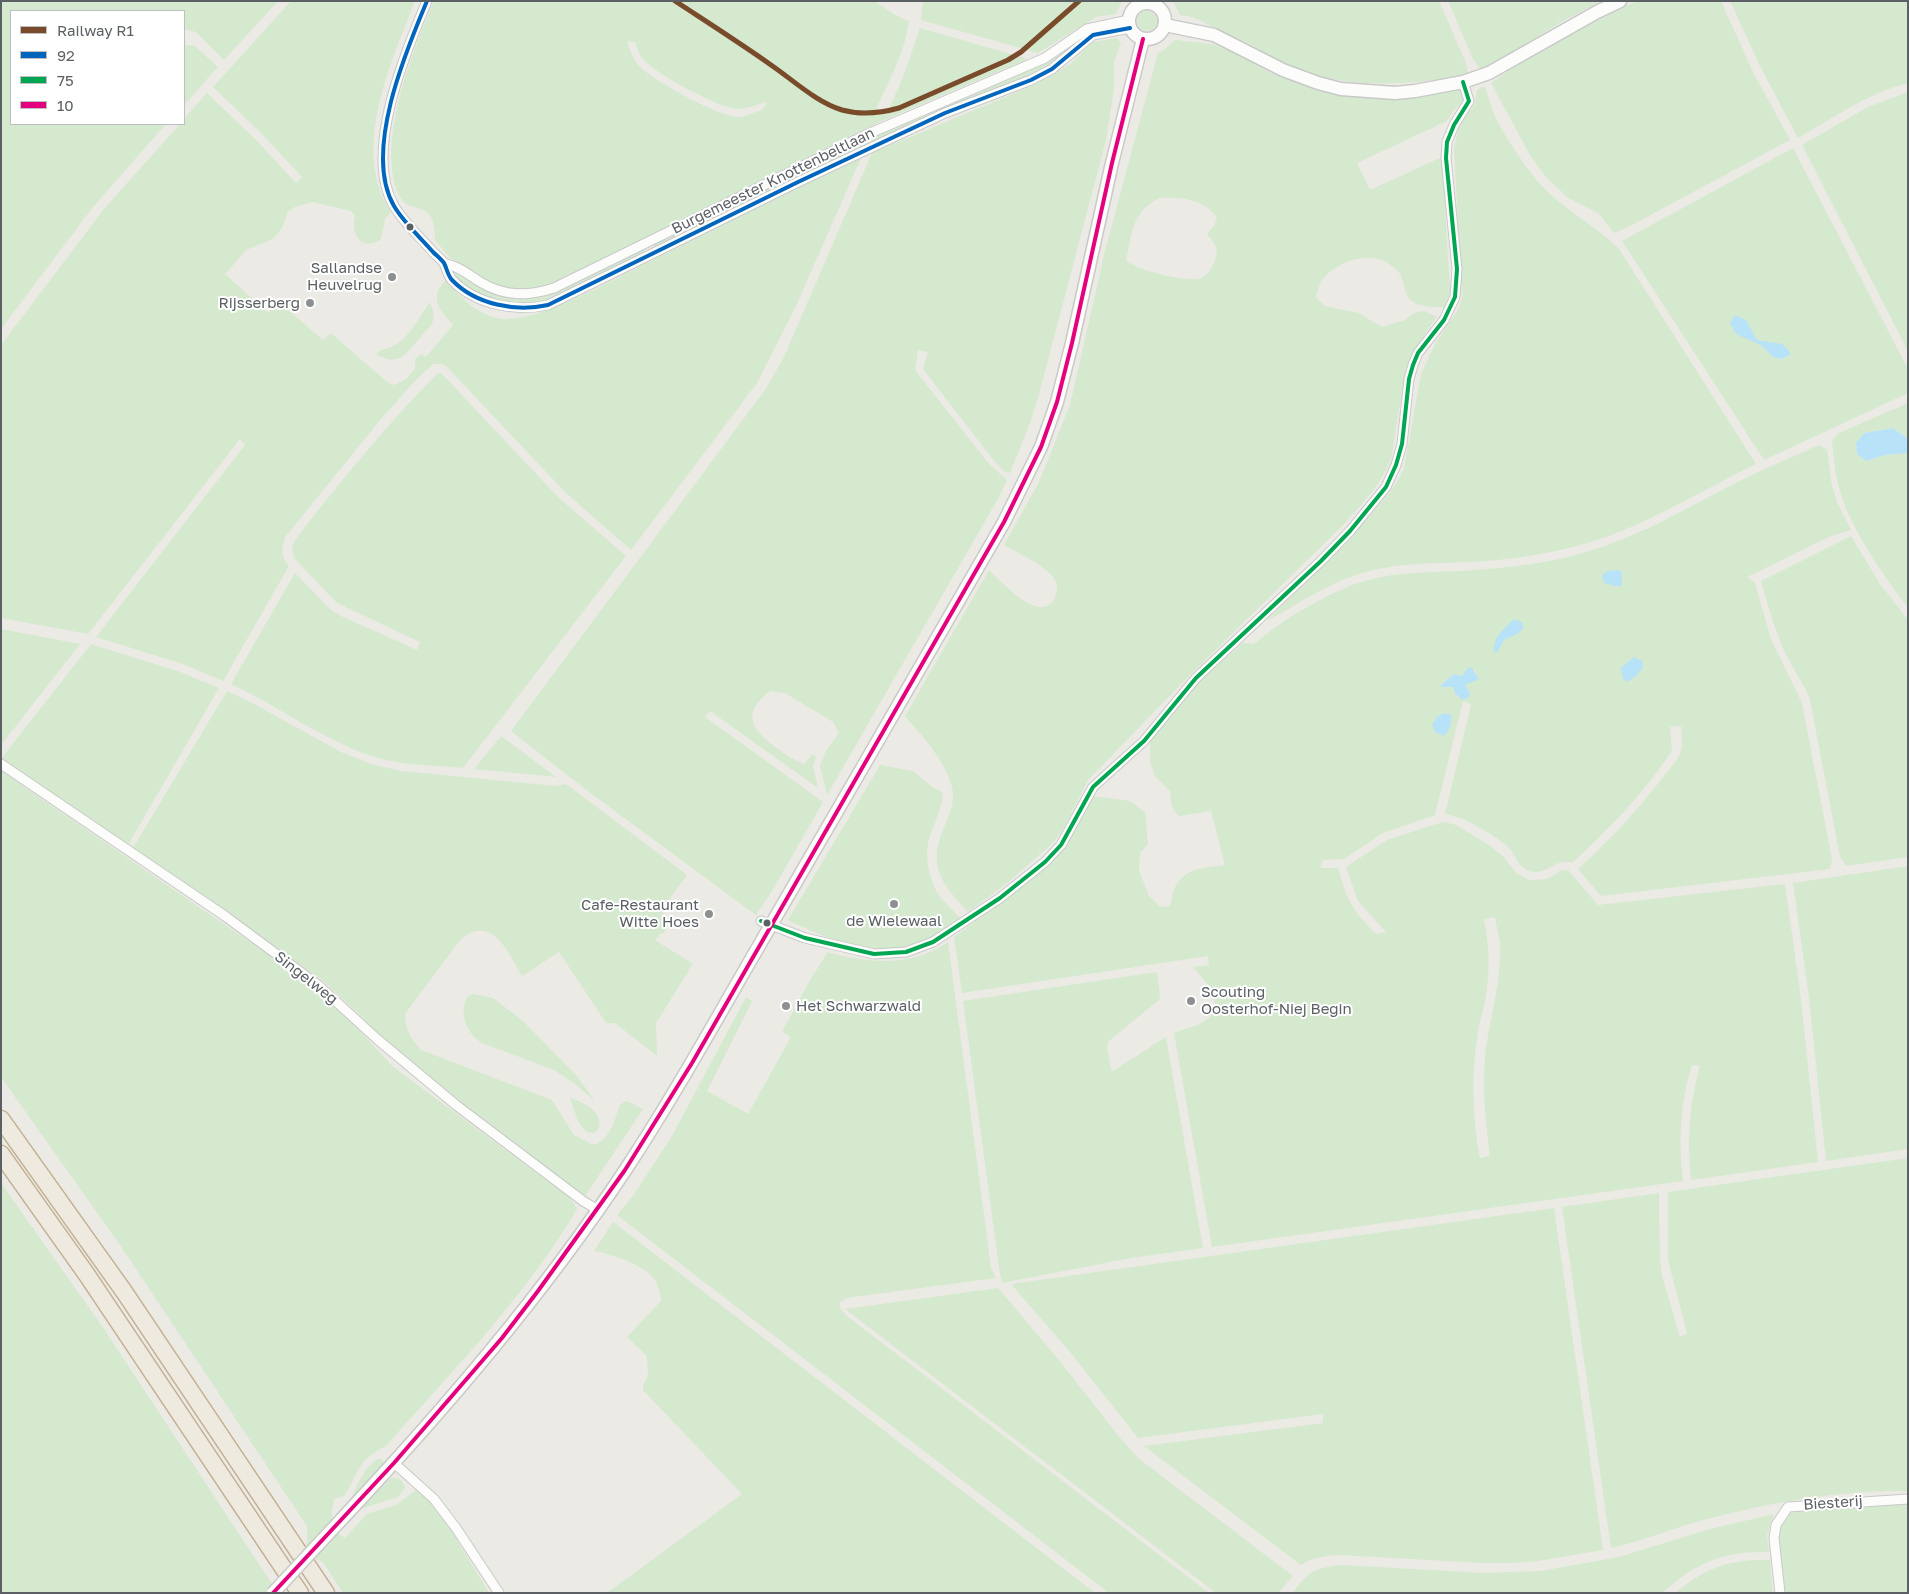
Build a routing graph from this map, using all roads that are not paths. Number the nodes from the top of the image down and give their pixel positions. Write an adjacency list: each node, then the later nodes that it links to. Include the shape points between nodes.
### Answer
1 (427, 1): 10 (street, Burgemeester Knottenbeltlaan, via 398,78 382,153 385,180 394,205)
2 (1620, 1): 7 (main road, via 1500,68)
3 (1152, 2): 4 (main road, via 1135,8); 5 (main road, via 1161,9)
4 (1129, 24): 6 (main road); 8 (street, Burgemeester Knottenbeltlaan, via 1087,28 1045,58 868,134); 9 (street, Burgemeester Knottenbeltlaan, via 1093,36 1031,80 945,114)
5 (1166, 25): 6 (main road, via 1157,37); 7 (main road, via 1214,35 1283,70 1341,89 1395,93)
6 (1143, 39): 12 (main road, via 1070,352 1041,447 1004,522)
7 (1463, 82): 12 (street, via 1469,101 1447,142 1446,158 1457,269 1455,297 1444,320 1418,353 1413,365 1396,465 1386,487 1350,531 1196,678 1144,741 1093,787 1073,826 1054,853 1000,898 933,942 906,952 859,952 805,938)
8 (646, 243): 9 (street); 10 (street, Burgemeester Knottenbeltlaan, via 554,288 522,295 501,292 460,268)
9 (651, 255): 10 (street, Burgemeester Knottenbeltlaan, via 548,305 526,308 501,306 472,294 451,280)
10 (444, 263)
11 (1, 764): 15 (street, Singelweg, via 217,910 318,985 456,1105)
12 (766, 923): 15 (main road, via 677,1088)
13 (1, 1119): 20 (highway, via 125,1293)
14 (1, 1154): 19 (highway, via 87,1275)
15 (598, 1210): 16 (main road, via 502,1338)
16 (394, 1464): 18 (main road, bridge); 21 (street, via 434,1499)
17 (1908, 1499): 22 (street, Biesterij, via 1788,1506 1776,1525 1774,1538)
18 (273, 1593)
19 (300, 1593)
20 (326, 1593)
21 (499, 1593)
22 (1780, 1593)

